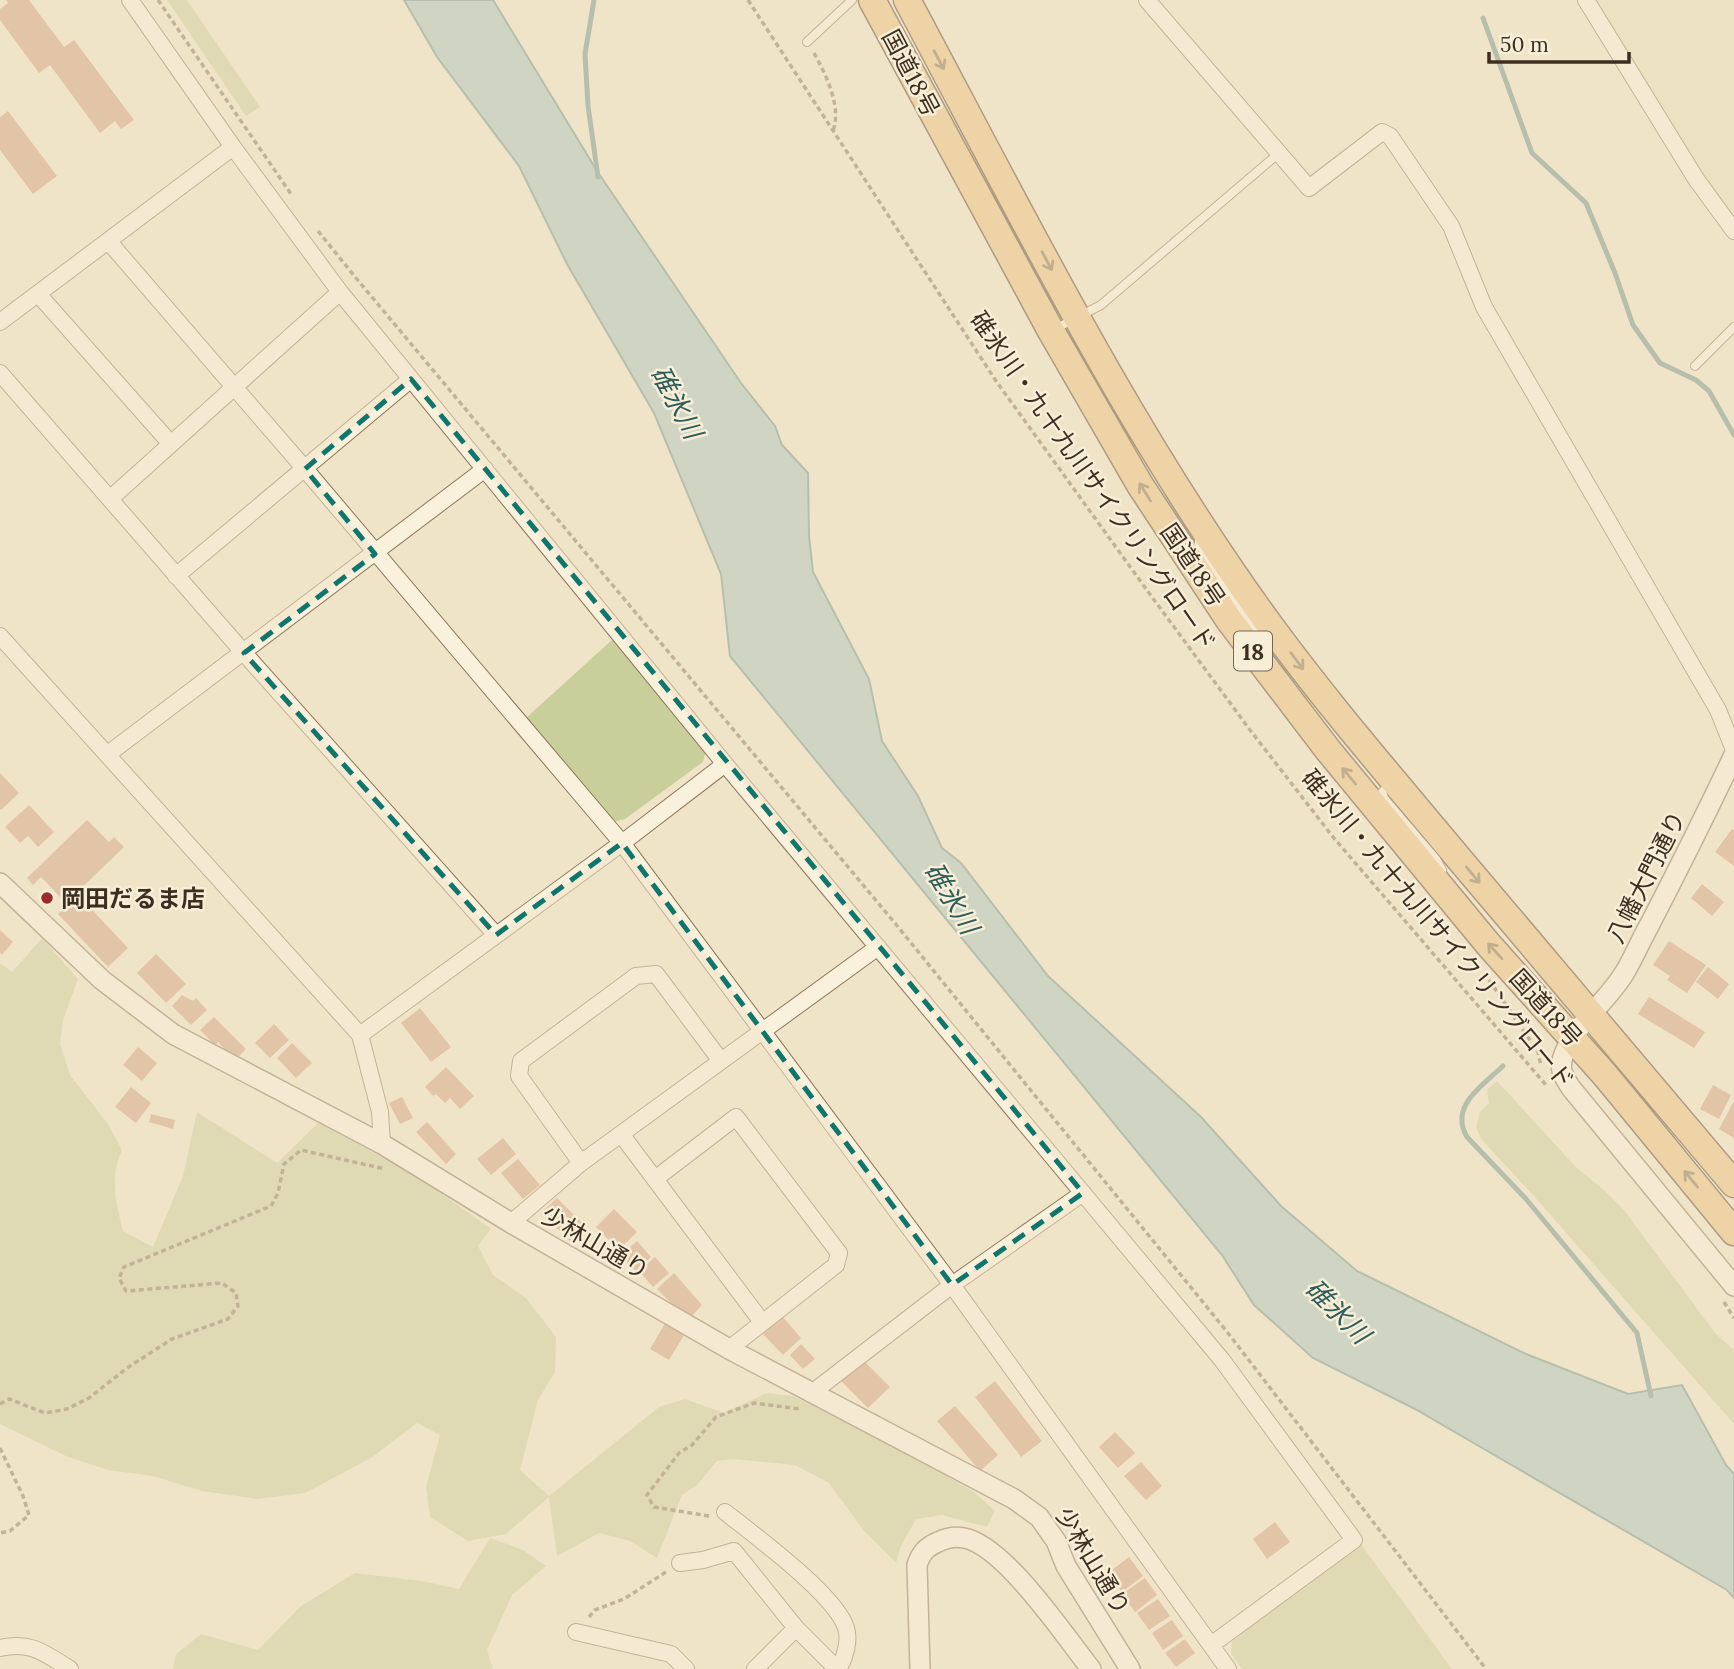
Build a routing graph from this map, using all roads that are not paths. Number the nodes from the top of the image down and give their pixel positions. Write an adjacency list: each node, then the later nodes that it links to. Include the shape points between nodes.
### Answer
1 (130, 0): 8 (street)
2 (852, 0): 7 (lane)
3 (872, 0): 17 (highway, 国道18号 / 18)
4 (907, 0): 14 (highway, 国道18号 / 18, one-way to 14)
5 (1147, 0): 9 (street)
6 (1586, 0): 10 (street, via 1696,179)
7 (807, 42)
8 (233, 147): 11 (street); 12 (street)
9 (1279, 153): 14 (lane, via 1101,305); 32 (street, via 1309,188 1382,132 1390,136 1451,226 1484,307 1717,710)
10 (1734, 231)
11 (108, 242): 13 (street); 21 (street)
12 (340, 292): 20 (street); 21 (street)
13 (38, 295): 15 (street); 22 (street)
14 (1078, 318): 17 (lane); 26 (highway, 国道18号 / 18)
15 (0, 322)
16 (1734, 327): 18 (lane)
17 (1051, 331): 31 (highway, 国道18号 / 18, one-way to 17, via 1184,554)
18 (1695, 366)
19 (0, 373): 25 (street)
20 (411, 379): 23 (street); 24 (street)
21 (234, 389): 22 (street); 23 (street)
22 (171, 444): 25 (street)
23 (305, 469): 27 (street); 28 (street)
24 (485, 469): 27 (street); 34 (street)
25 (111, 498): 28 (street)
26 (1208, 535): 31 (lane, via 1199,541 1198,549 1255,630); 35 (highway, 国道18号 / 18, one-way to 35, via 1339,716)
27 (375, 554): 30 (street); 36 (street)
28 (176, 576): 30 (street)
29 (0, 636): 33 (street)
30 (244, 653): 33 (street); 39 (street)
31 (1276, 681): 38 (highway, 国道18号 / 18, one-way to 31)
32 (1734, 753): 41 (street, 八幡大門通り, via 1628,968)
33 (108, 754): 43 (street)
34 (725, 764): 36 (street); 40 (street)
35 (1394, 781): 38 (lane, via 1382,792 1384,798 1436,859); 41 (highway, 国道18号 / 18, one-way to 41)
36 (622, 844): 39 (street); 42 (street)
37 (0, 883): 47 (street, 少林山通り, via 102,980 173,1034)
38 (1464, 914): 44 (highway, 国道18号 / 18, one-way to 38)
39 (496, 935): 43 (street)
40 (878, 947): 42 (street); 51 (street)
41 (1591, 1014): 44 (street, 八幡大門通り); 50 (highway, 国道18号 / 18)
42 (762, 1031): 45 (street); 54 (street)
43 (360, 1035): 47 (street, via 380,1112)
44 (1572, 1038): 53 (highway, 国道18号 / 18, one-way to 44); 55 (street, via 1563,1056 1562,1075)
45 (721, 1062): 46 (street); 48 (street, via 656,975 636,976 521,1061 519,1076)
46 (621, 1134): 48 (street); 49 (street)
47 (382, 1144): 52 (street, 少林山通り)
48 (581, 1163): 52 (street)
49 (656, 1179): 56 (street); 56 (street, via 736,1117 839,1254 836,1265)
50 (1734, 1184)
51 (1083, 1194): 54 (street); 63 (street, via 1222,1360 1354,1540)
52 (511, 1223): 57 (street, 少林山通り)
53 (1734, 1232)
54 (952, 1285): 58 (street); 63 (street)
55 (1725, 1289)
56 (762, 1322): 57 (street)
57 (729, 1349): 58 (street, 少林山通り)
58 (813, 1392): 71 (street, 少林山通り, via 1014,1499 1039,1517)
59 (718, 1514): 68 (street, via 798,1571 842,1616 848,1631 844,1660)
60 (680, 1563): 61 (street, via 734,1551)
61 (796, 1628): 67 (street); 68 (street)
62 (576, 1632): 66 (street, via 671,1654)
63 (1211, 1645): 72 (street)
64 (0, 1648): 65 (street, via 33,1647)
65 (69, 1669)
66 (686, 1669)
67 (755, 1669)
68 (837, 1669)
69 (920, 1669): 70 (street, via 917,1565 929,1546 950,1537 983,1546 1005,1563)
70 (1091, 1669)
71 (1130, 1669)
72 (1228, 1669)

